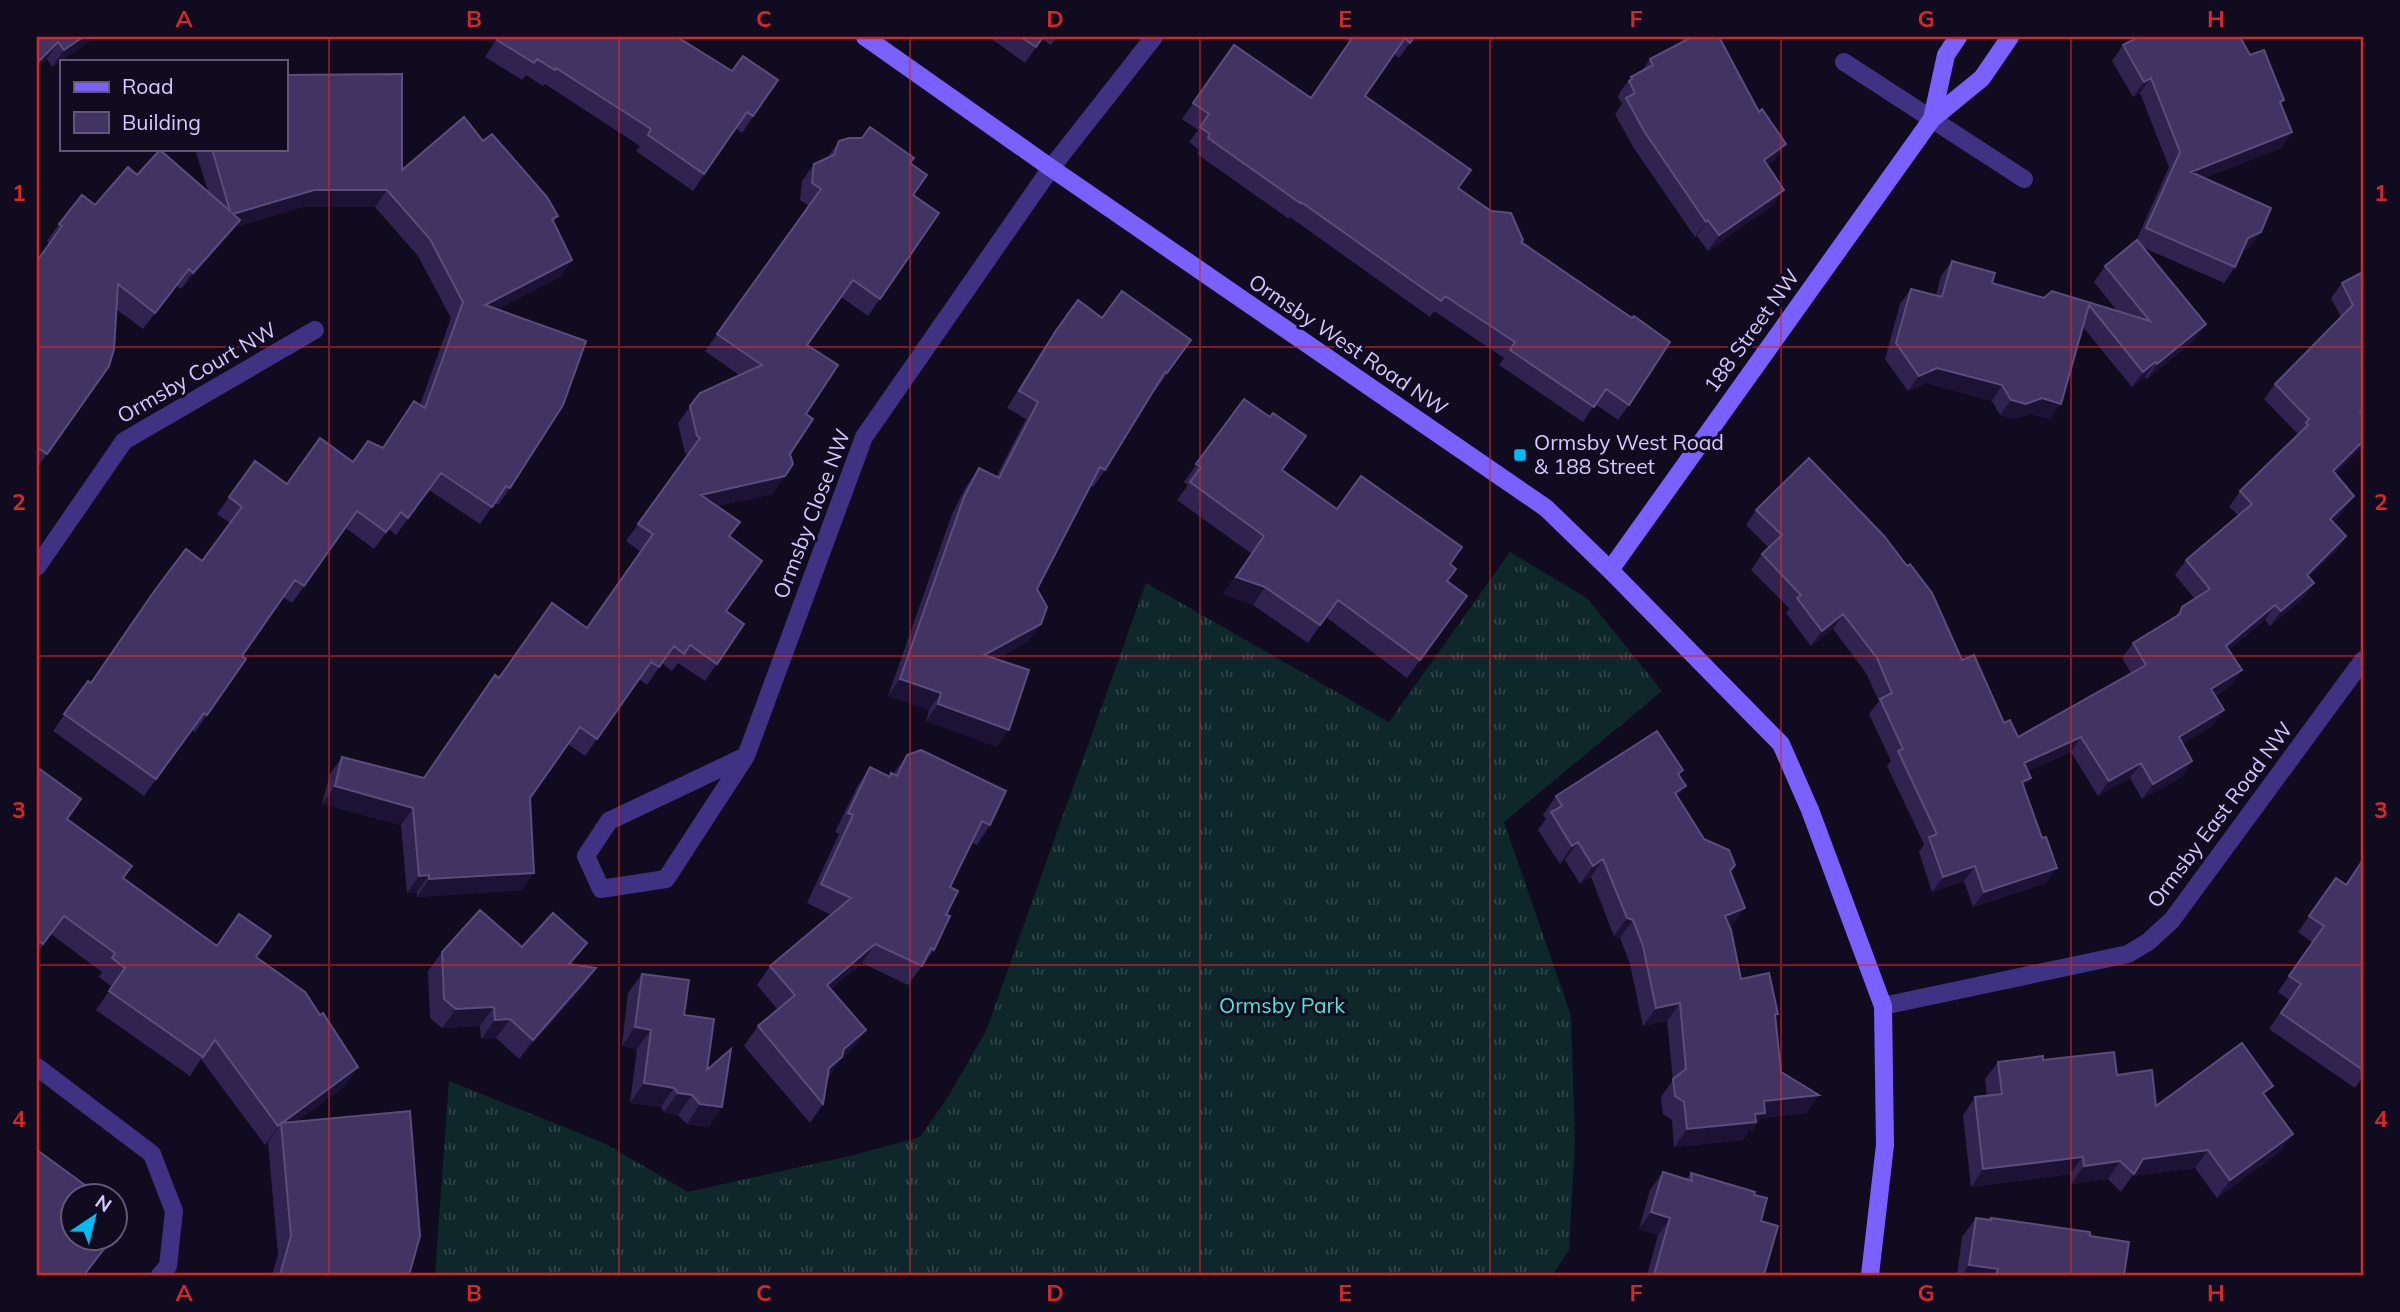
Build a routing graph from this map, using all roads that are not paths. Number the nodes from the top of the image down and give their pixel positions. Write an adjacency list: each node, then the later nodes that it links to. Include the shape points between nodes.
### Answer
1 (865, 37): 7 (street, Ormsby West Road NW)
2 (1154, 37): 7 (street)
3 (1958, 37): 6 (street, 188 Street NW, via 1946,55)
4 (2010, 37): 6 (street, 188 Street NW, via 1982,78)
5 (1844, 62): 6 (street)
6 (1932, 119): 8 (street); 11 (street, 188 Street NW)
7 (1051, 168): 11 (street, Ormsby West Road NW, via 1546,508); 13 (street, Ormsby Close NW, via 864,437)
8 (2024, 179)
9 (316, 330): 10 (street, Ormsby Court NW, via 124,441)
10 (37, 567)
11 (1610, 570): 14 (street, via 1781,744)
12 (2363, 660): 14 (street, Ormsby East Road NW, via 2172,920 2148,942 2128,954)
13 (746, 756): 13 (street, Ormsby Close NW, via 609,821 586,856 601,889 666,879)
14 (1883, 1006): 17 (street, via 1885,1145)
15 (37, 1067): 16 (street, via 152,1154 174,1211 168,1266)
16 (160, 1275)
17 (1870, 1275)

